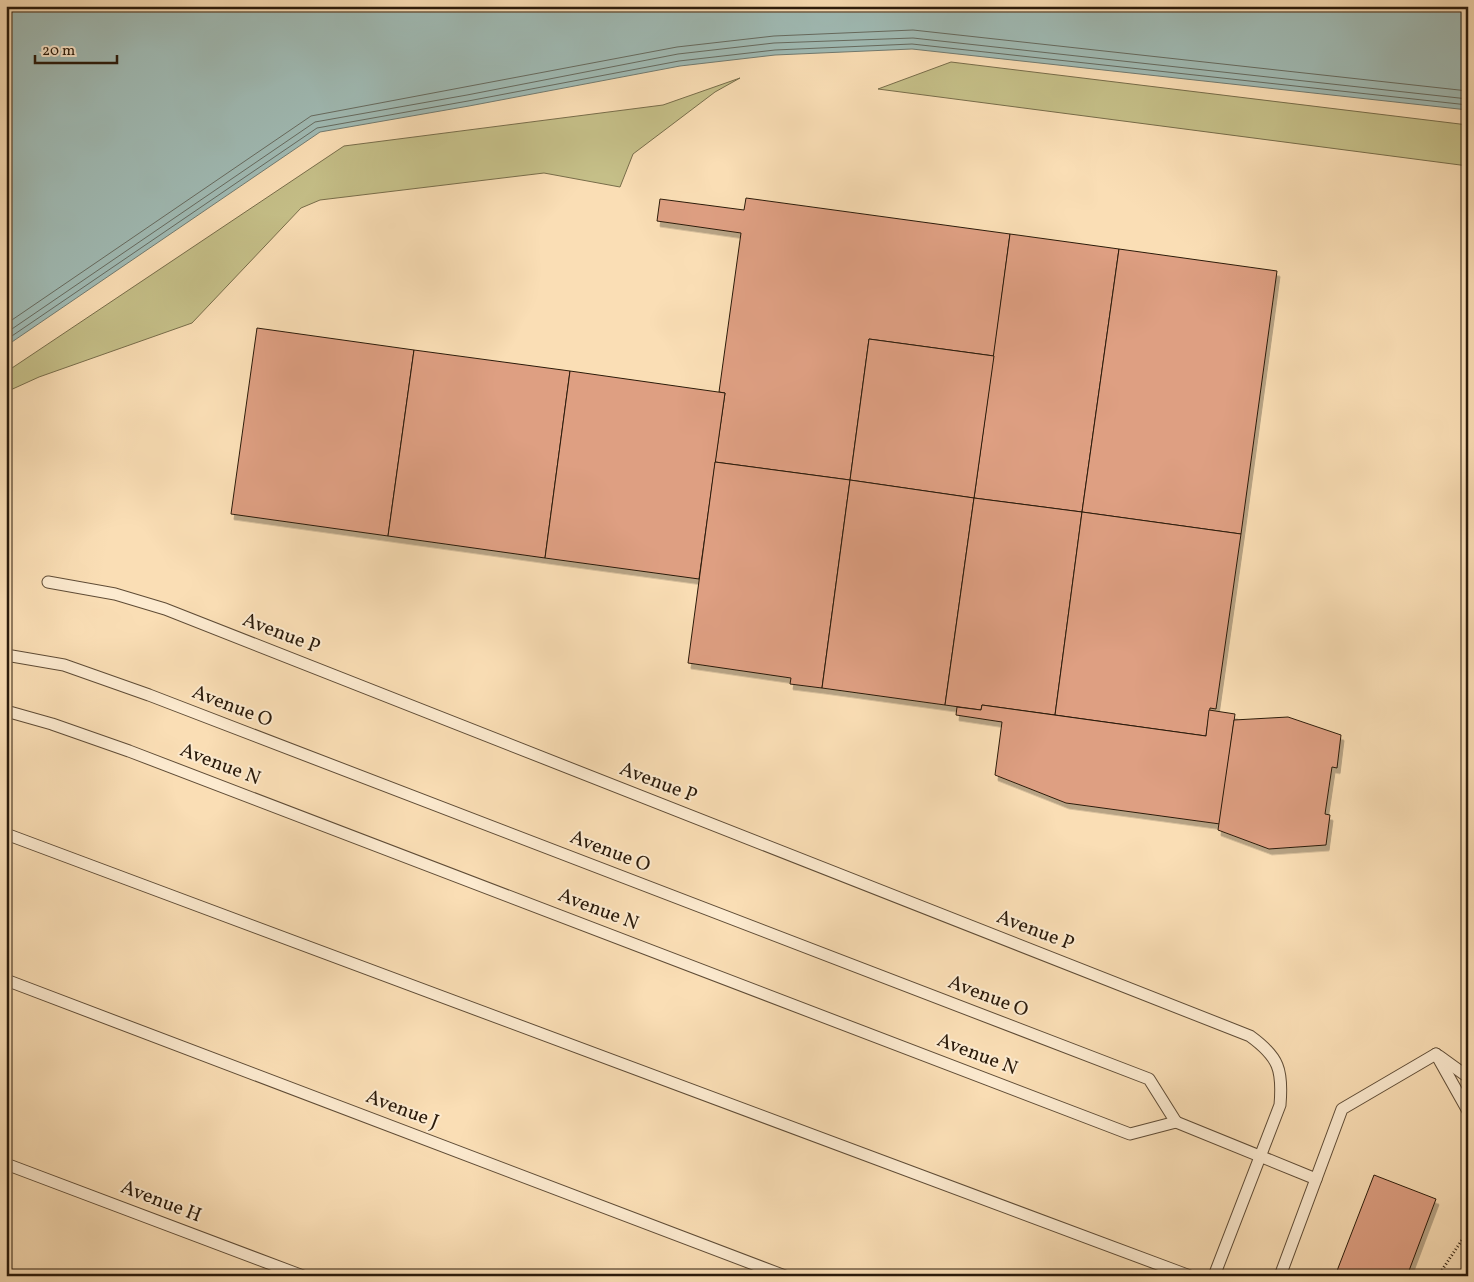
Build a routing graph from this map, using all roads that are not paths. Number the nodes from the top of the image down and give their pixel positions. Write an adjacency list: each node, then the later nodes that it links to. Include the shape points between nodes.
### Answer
1 (48, 582): 10 (lane, Avenue P, via 115,594 165,609 1250,1036 1266,1047 1278,1066 1282,1084 1280,1105)
2 (6, 655): 9 (lane, Avenue O, via 64,665 149,695 1149,1079)
3 (6, 711): 9 (lane, Avenue N, via 129,751 1130,1134)
4 (6, 834): 15 (lane)
5 (6, 980): 14 (lane, Avenue J)
6 (1436, 1054): 7 (lane); 8 (lane); 12 (lane, via 1342,1109)
7 (1468, 1078)
8 (1468, 1111)
9 (1176, 1122): 10 (lane)
10 (1260, 1156): 12 (lane); 16 (lane, Avenue P)
11 (6, 1164): 13 (lane, Avenue H)
12 (1316, 1179): 17 (lane)
13 (303, 1276)
14 (785, 1276)
15 (1190, 1276)
16 (1214, 1276)
17 (1280, 1276)

